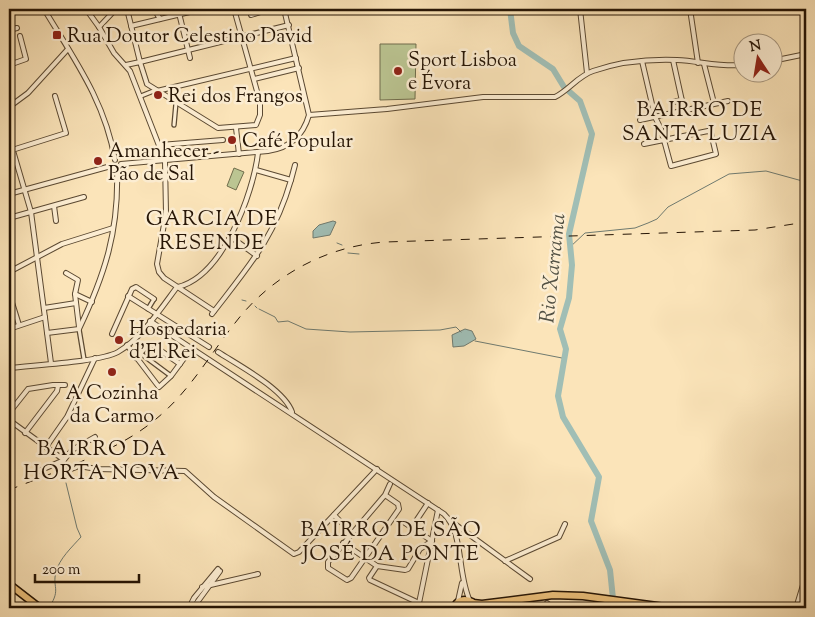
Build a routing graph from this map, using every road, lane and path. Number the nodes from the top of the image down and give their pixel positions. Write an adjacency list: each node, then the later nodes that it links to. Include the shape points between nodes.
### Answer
1 (44, 9): 23 (street)
2 (86, 9): 18 (street)
3 (116, 9): 18 (street)
4 (127, 9): 17 (street)
5 (154, 9): 15 (street)
6 (178, 9): 13 (street)
7 (202, 9): 13 (street)
8 (234, 9): 22 (street)
9 (270, 9): 14 (street)
10 (284, 9): 16 (street)
11 (580, 9): 39 (street)
12 (690, 9): 32 (street)
13 (180, 14): 15 (street); 24 (street)
14 (251, 15)
15 (160, 19): 17 (street)
16 (289, 24): 22 (street); 27 (street)
17 (131, 26): 31 (street)
18 (100, 27): 35 (street, via 114,53)
19 (17, 28): 20 (street)
20 (9, 30)
21 (20, 36): 33 (street, via 26,59)
22 (243, 36): 24 (street); 38 (street)
23 (68, 49): 49 (street, via 28,92); 64 (street, via 99,102)
24 (188, 50): 26 (street); 31 (street)
25 (806, 54): 28 (street)
26 (190, 58)
27 (296, 58): 37 (street); 38 (street)
28 (782, 59)
29 (672, 60): 30 (street); 32 (street); 44 (street)
30 (642, 61): 39 (street); 52 (street)
31 (140, 62): 35 (street); 41 (street, via 146,82)
32 (698, 63): 34 (street)
33 (9, 64)
34 (704, 64): 36 (street); 48 (street)
35 (126, 65): 43 (street)
36 (732, 65)
37 (299, 68): 40 (street); 51 (street)
38 (252, 69): 40 (street); 41 (street)
39 (587, 73): 51 (street, via 555,97 483,98)
40 (254, 79): 55 (street, via 260,119 252,126)
41 (157, 91): 43 (street); 47 (street)
42 (55, 96): 61 (street, via 66,133)
43 (141, 96): 60 (street)
44 (682, 100): 46 (street); 50 (street)
45 (728, 101): 48 (street)
46 (673, 102)
47 (176, 103): 54 (street); 55 (street, via 218,128)
48 (714, 103): 50 (street)
49 (9, 107)
50 (684, 110): 52 (street)
51 (309, 115): 62 (street, via 295,140 278,150)
52 (655, 117): 53 (street); 58 (street)
53 (640, 120)
54 (174, 125)
55 (236, 128): 63 (street)
56 (9, 137): 61 (street)
57 (223, 140): 60 (street)
58 (664, 140): 58 (street, via 671,166 714,156 716,152 708,131); 59 (street)
59 (644, 144)
60 (160, 145): 65 (street)
61 (11, 150): 72 (street)
62 (258, 152): 63 (street); 70 (street)
63 (240, 154): 65 (street)
64 (115, 160): 66 (street); 68 (street)
65 (165, 161): 66 (street); 86 (street, via 166,207 157,268 161,275)
66 (121, 164): 69 (street)
67 (295, 164): 71 (street)
68 (111, 166): 69 (street); 72 (street)
69 (117, 170): 79 (street)
70 (256, 170): 71 (street); 81 (street, via 243,212)
71 (291, 180): 83 (street, via 283,208)
72 (25, 190): 73 (street); 76 (street)
73 (9, 194)
74 (84, 197): 75 (street)
75 (54, 206): 76 (street); 78 (street)
76 (31, 212): 77 (street); 82 (street)
77 (9, 220): 80 (street)
78 (56, 221)
79 (113, 228): 82 (street, via 62,244); 91 (street, via 103,276)
80 (9, 236)
81 (230, 237): 83 (street); 86 (street, via 196,279)
82 (38, 256): 84 (street); 93 (street)
83 (257, 256): 86 (street, via 213,312)
84 (9, 272)
85 (66, 273): 88 (street, via 78,280)
86 (178, 287): 95 (street)
87 (9, 293): 98 (street)
88 (75, 294): 91 (street); 92 (street)
89 (128, 296): 90 (street, via 136,287); 94 (street); 102 (street)
90 (154, 298): 94 (street)
91 (92, 302): 100 (street)
92 (76, 303): 93 (street); 100 (street)
93 (44, 308): 96 (street)
94 (148, 308): 95 (street)
95 (157, 314): 97 (street); 104 (street)
96 (45, 317): 98 (street); 101 (street)
97 (150, 321): 103 (street); 117 (street)
98 (19, 325): 99 (street)
99 (9, 328)
100 (79, 329): 101 (street); 110 (street)
101 (47, 333): 111 (street)
102 (112, 334)
103 (127, 345): 108 (street, via 112,355); 109 (street)
104 (209, 347)
105 (218, 352): 117 (street, via 272,389)
106 (140, 353): 109 (street); 112 (street, via 151,344); 114 (street)
107 (188, 353): 112 (street)
108 (95, 358): 110 (street); 122 (street, via 67,417)
109 (136, 358): 114 (street, via 157,386)
110 (84, 359): 111 (street)
111 (51, 363): 113 (street)
112 (180, 364): 114 (street)
113 (9, 368)
114 (171, 376)
115 (65, 385): 116 (street)
116 (58, 386): 118 (street, via 28,389); 120 (street)
117 (292, 412): 124 (street)
118 (9, 413)
119 (9, 420): 120 (street)
120 (25, 433): 122 (street)
121 (95, 437): 123 (street, via 72,450)
122 (46, 447): 123 (street)
123 (64, 460): 125 (street)
124 (377, 469): 127 (street); 133 (street)
125 (39, 471)
126 (66, 471): 133 (street, via 81,466 185,471 214,497 291,554 299,552)
127 (388, 476): 128 (street); 129 (street)
128 (398, 482): 129 (street); 131 (street)
129 (390, 484): 130 (street)
130 (385, 495): 138 (street); 141 (street, via 398,504 399,509)
131 (428, 503): 132 (street); 134 (street)
132 (438, 510): 135 (street); 139 (street)
133 (334, 515): 138 (street)
134 (416, 521)
135 (451, 521): 142 (street); 146 (street, via 456,534)
136 (405, 523): 139 (street)
137 (565, 524): 142 (street, via 559,538)
138 (352, 533): 140 (street)
139 (432, 541): 143 (street, via 420,550 406,570); 151 (street)
140 (344, 543): 141 (street); 141 (street, via 328,562 328,568 344,579 351,578)
141 (365, 558): 143 (street)
142 (505, 561): 145 (street)
143 (377, 566): 151 (street, via 370,580)
144 (258, 574): 148 (street)
145 (530, 579)
146 (462, 581): 153 (street); 154 (street)
147 (9, 584): 155 (main road)
148 (208, 586): 149 (street); 149 (street, via 219,570); 157 (street)
149 (202, 587): 156 (street)
150 (508, 600): 153 (main road); 159 (main road); 161 (main road, via 553,594)
151 (419, 603): 158 (street)
152 (547, 603): 160 (street)
153 (473, 604): 154 (main road, via 464,600)
154 (456, 605)
155 (40, 608)
156 (189, 608)
157 (193, 608)
158 (418, 608)
159 (482, 608)
160 (553, 608)
161 (672, 608)
162 (796, 608): 163 (street, via 803,585 806,585)
163 (806, 608)

